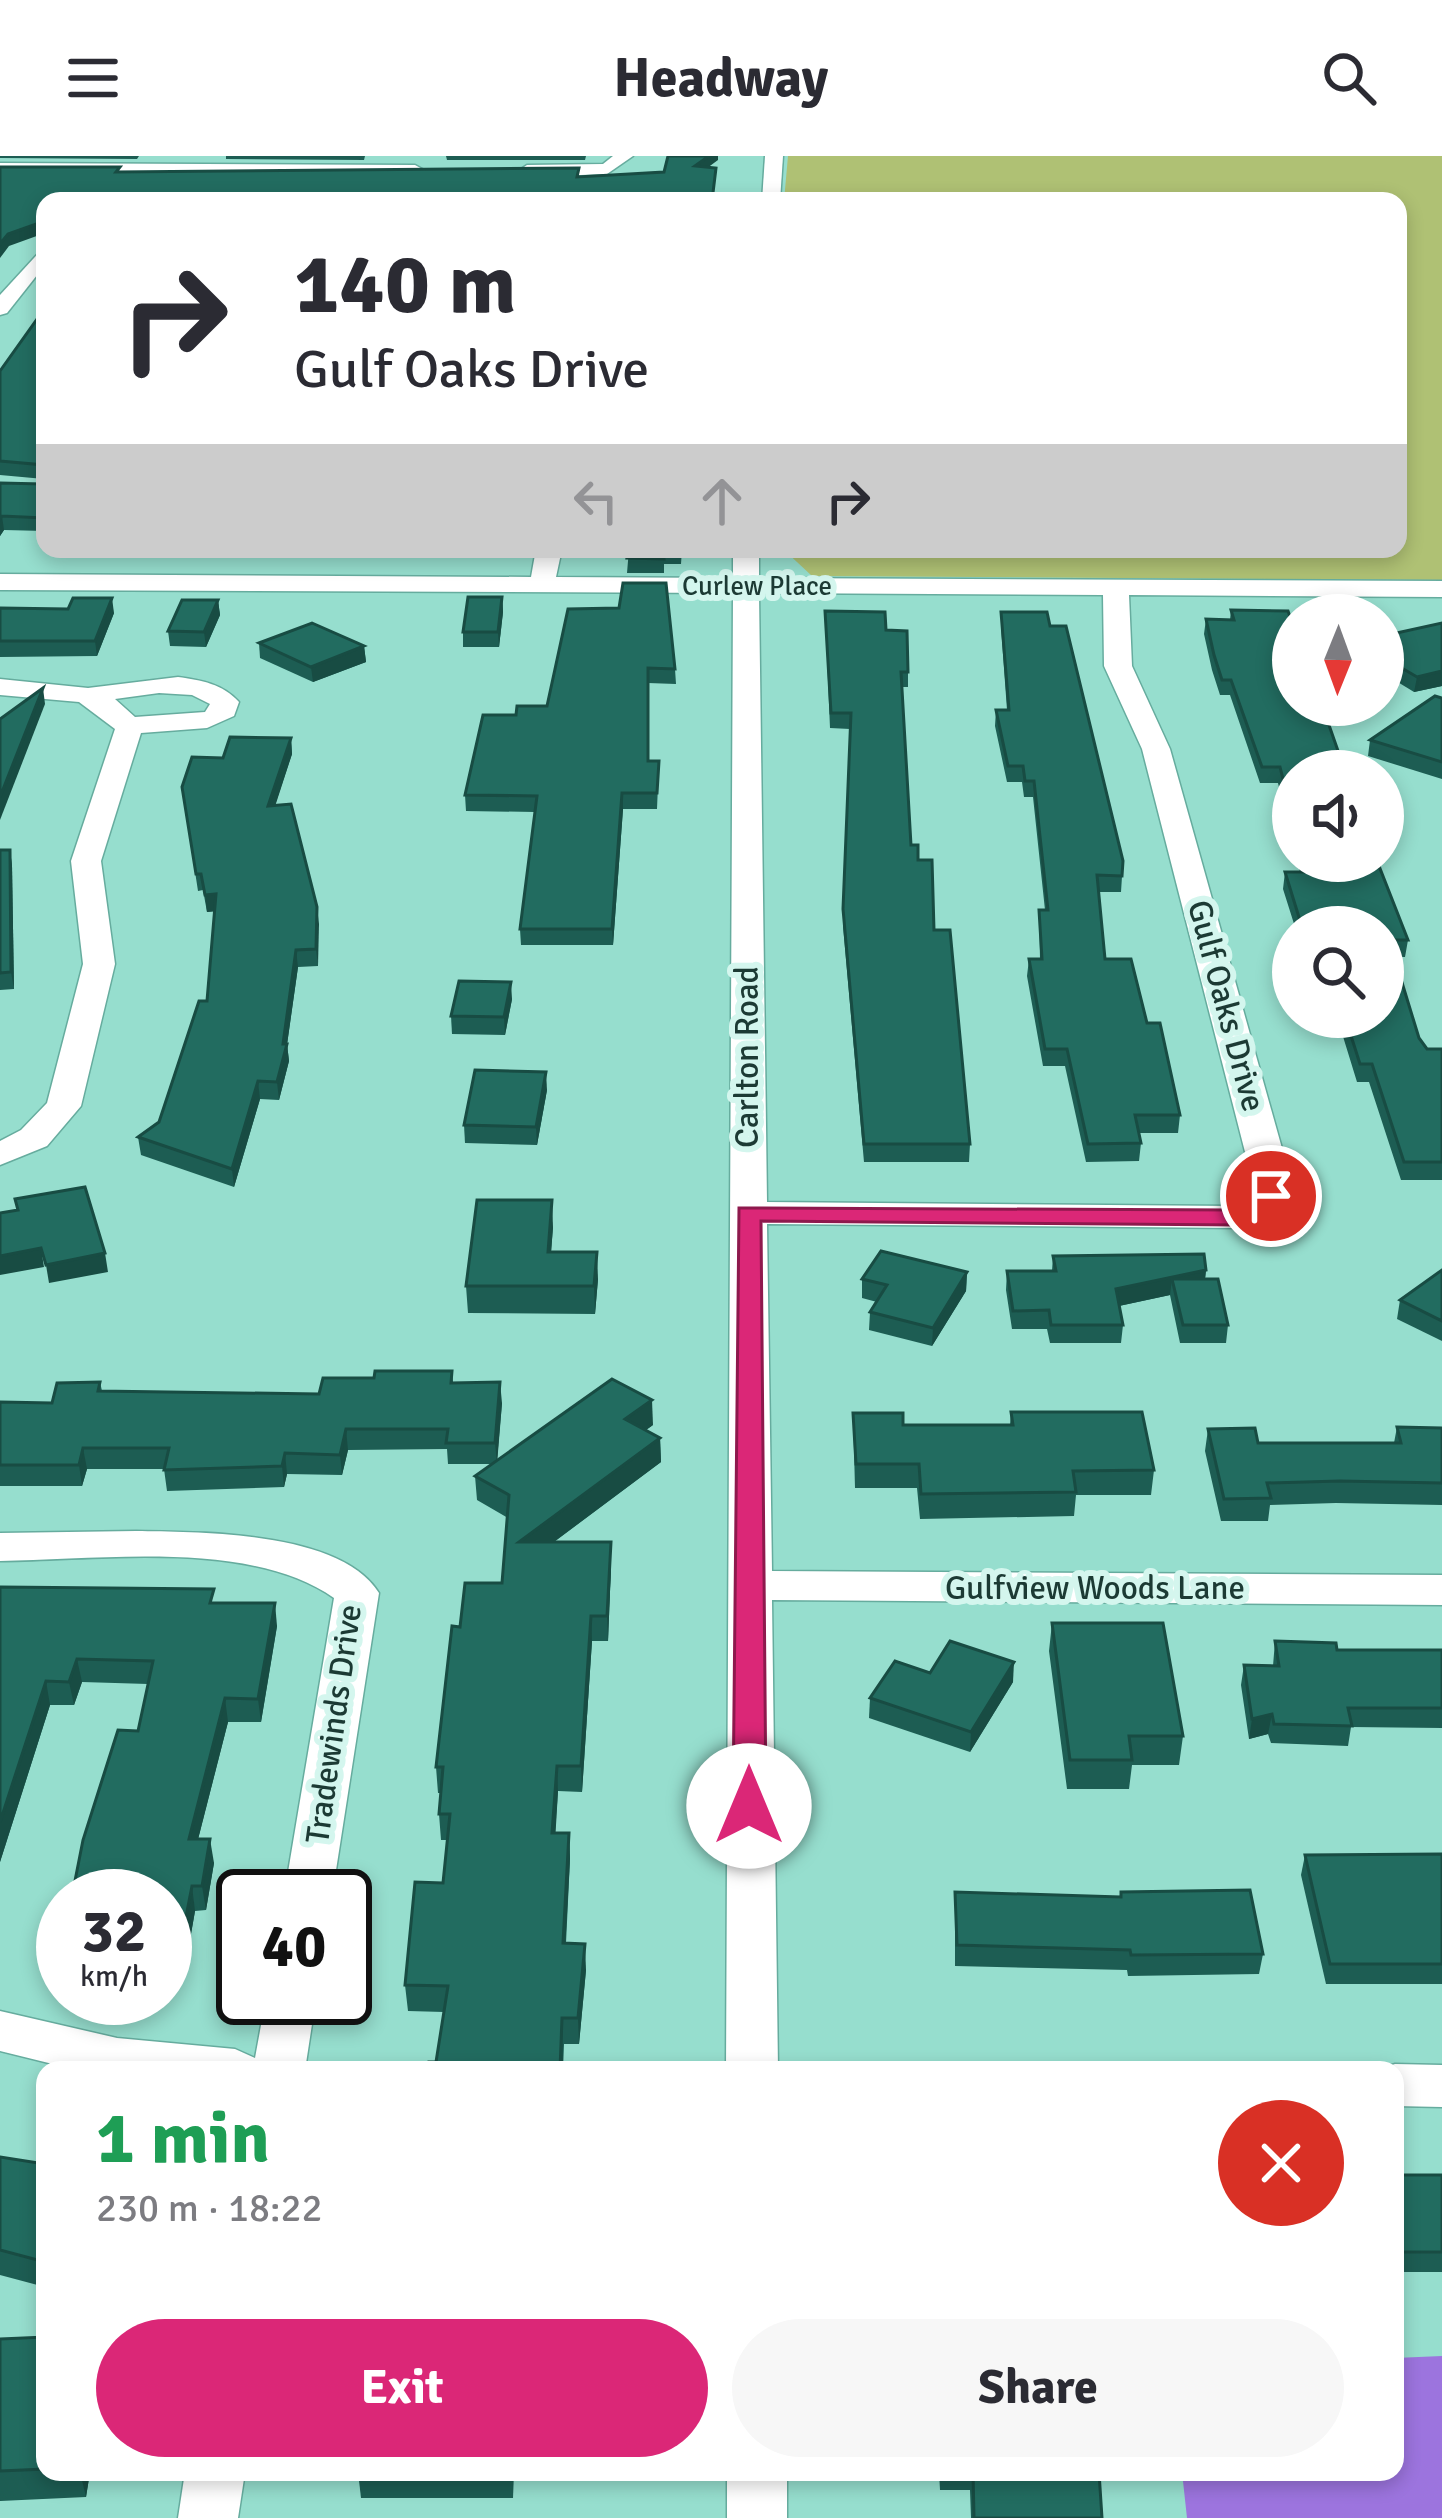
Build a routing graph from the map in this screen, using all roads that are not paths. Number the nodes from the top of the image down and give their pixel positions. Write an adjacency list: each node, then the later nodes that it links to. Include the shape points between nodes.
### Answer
1 (774, 156): 8 (street)
2 (623, 158): 7 (street, via 598,170)
3 (171, 162): 4 (street); 5 (street)
4 (396, 163): 6 (street)
5 (0, 168)
6 (437, 170)
7 (505, 170)
8 (772, 192)
9 (36, 263): 10 (street)
10 (0, 309)
11 (547, 558): 14 (street)
12 (745, 567): 14 (street, Curlew Place); 15 (street, Curlew Place); 21 (street, Carlton Road)
13 (0, 582): 14 (street, Curlew Place)
14 (542, 585)
15 (1115, 588): 16 (street, Curlew Place); 21 (street, Gulf Oaks Drive, via 1117,661 1156,749 1271,1196 1240,1217)
16 (1442, 589)
17 (0, 688): 18 (street)
18 (88, 696): 19 (street); 19 (street, via 172,688 225,702 225,711 208,720)
19 (128, 727): 20 (street, via 86,861 99,964 64,1106 34,1138)
20 (0, 1154)
21 (748, 1213): 23 (street, Carlton Road)
22 (0, 1547): 25 (street, Tradewinds Drive, via 253,1550 315,1564 357,1593)
23 (748, 1585): 24 (street, Gulfview Woods Lane); 30 (street, Carlton Road)
24 (1442, 1590)
25 (312, 1869)
26 (286, 2025): 29 (street)
27 (0, 2031): 28 (street)
28 (138, 2061)
29 (280, 2061)
30 (752, 2061)
31 (1404, 2085): 32 (street)
32 (1442, 2086)
33 (214, 2481): 35 (street)
34 (757, 2481): 36 (street)
35 (208, 2518)
36 (757, 2518)

